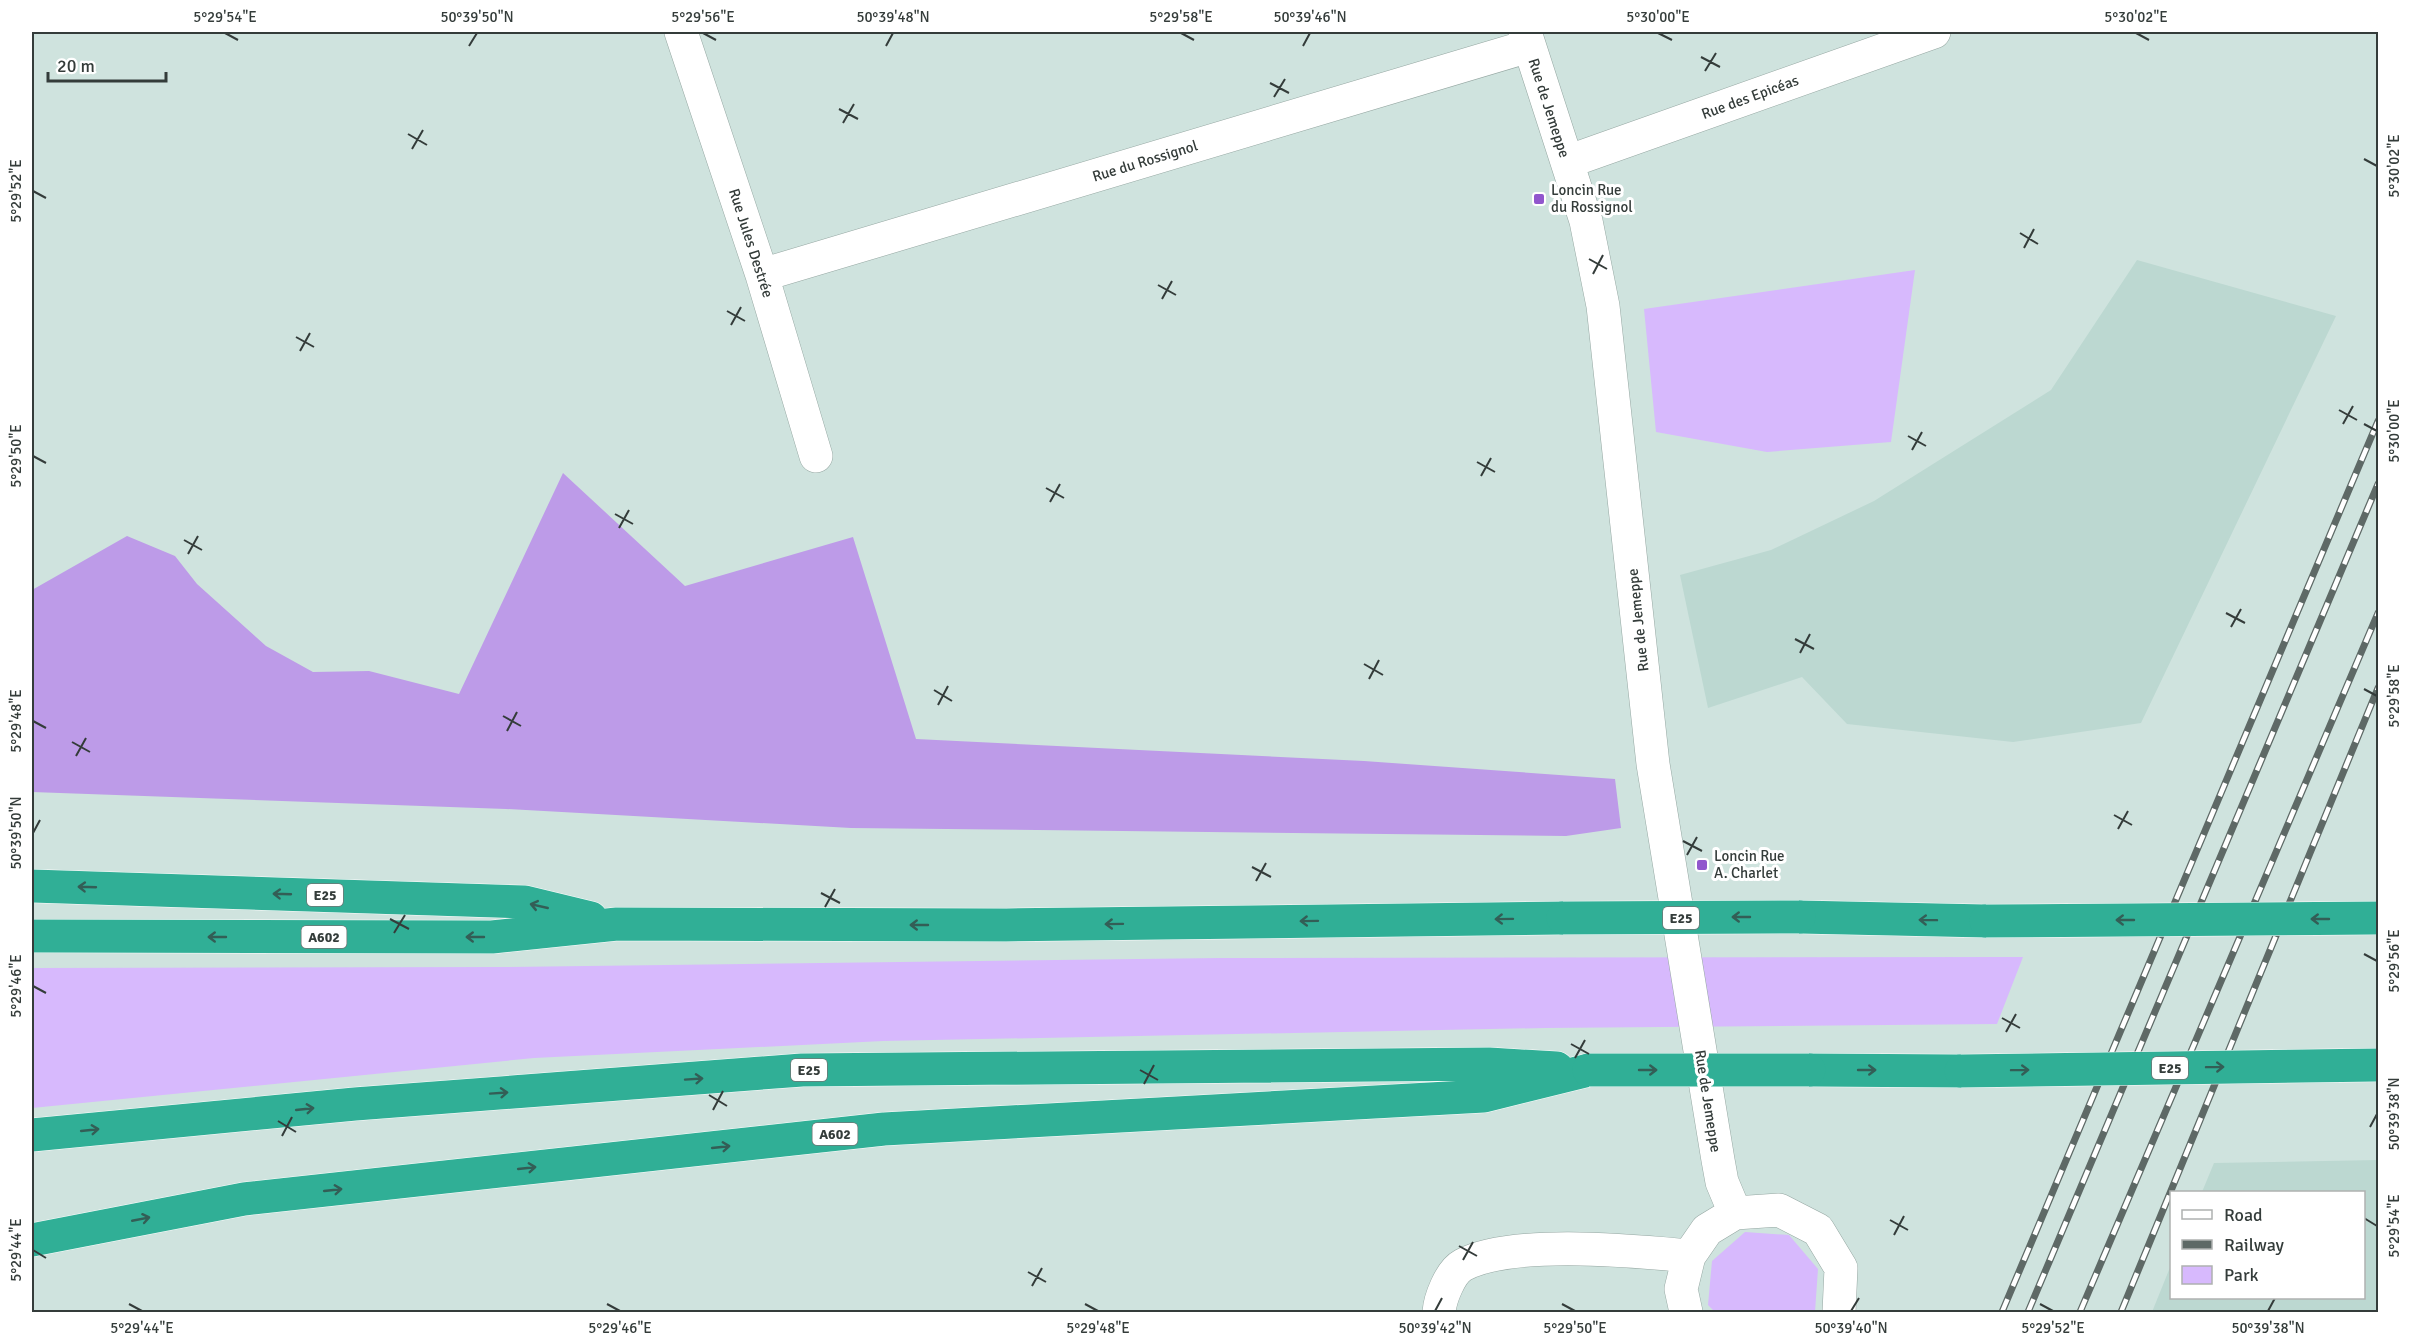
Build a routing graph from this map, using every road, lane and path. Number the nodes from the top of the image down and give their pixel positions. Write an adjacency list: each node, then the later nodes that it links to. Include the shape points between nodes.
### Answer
1 (681, 32): 5 (street, Rue Jules Destrée)
2 (1934, 32): 4 (street, Rue des Epicéas)
3 (1527, 39): 4 (street, Rue de Jemeppe); 5 (street, Rue du Rossignol)
4 (1567, 162): 14 (street, Rue de Jemeppe, via 1587,221 1603,306 1653,764 1722,1182)
5 (762, 275): 6 (street, Rue Jules Destrée)
6 (816, 456)
7 (32, 886): 9 (highway, E25, one-way to 7, via 525,902)
8 (2379, 918): 9 (highway, E25, one-way to 9, bridge)
9 (617, 924): 10 (highway, A602, one-way to 10, via 492,937)
10 (32, 936)
11 (2379, 1065): 12 (highway, E25, one-way to 11, bridge, via 1961,1071)
12 (1589, 1070): 13 (highway, E25, one-way to 12, via 355,1104 802,1070 1489,1064); 15 (highway, A602, one-way to 12, via 244,1199 884,1129 1484,1096)
13 (32, 1136)
14 (1735, 1213): 16 (street, via 1707,1230); 19 (street, via 1779,1210 1818,1230 1840,1268)
15 (32, 1240)
16 (1689, 1256): 17 (street, via 1623,1250 1499,1252 1461,1265 1440,1296); 18 (street, via 1681,1289)
17 (1439, 1312)
18 (1686, 1312)
19 (1839, 1312)

